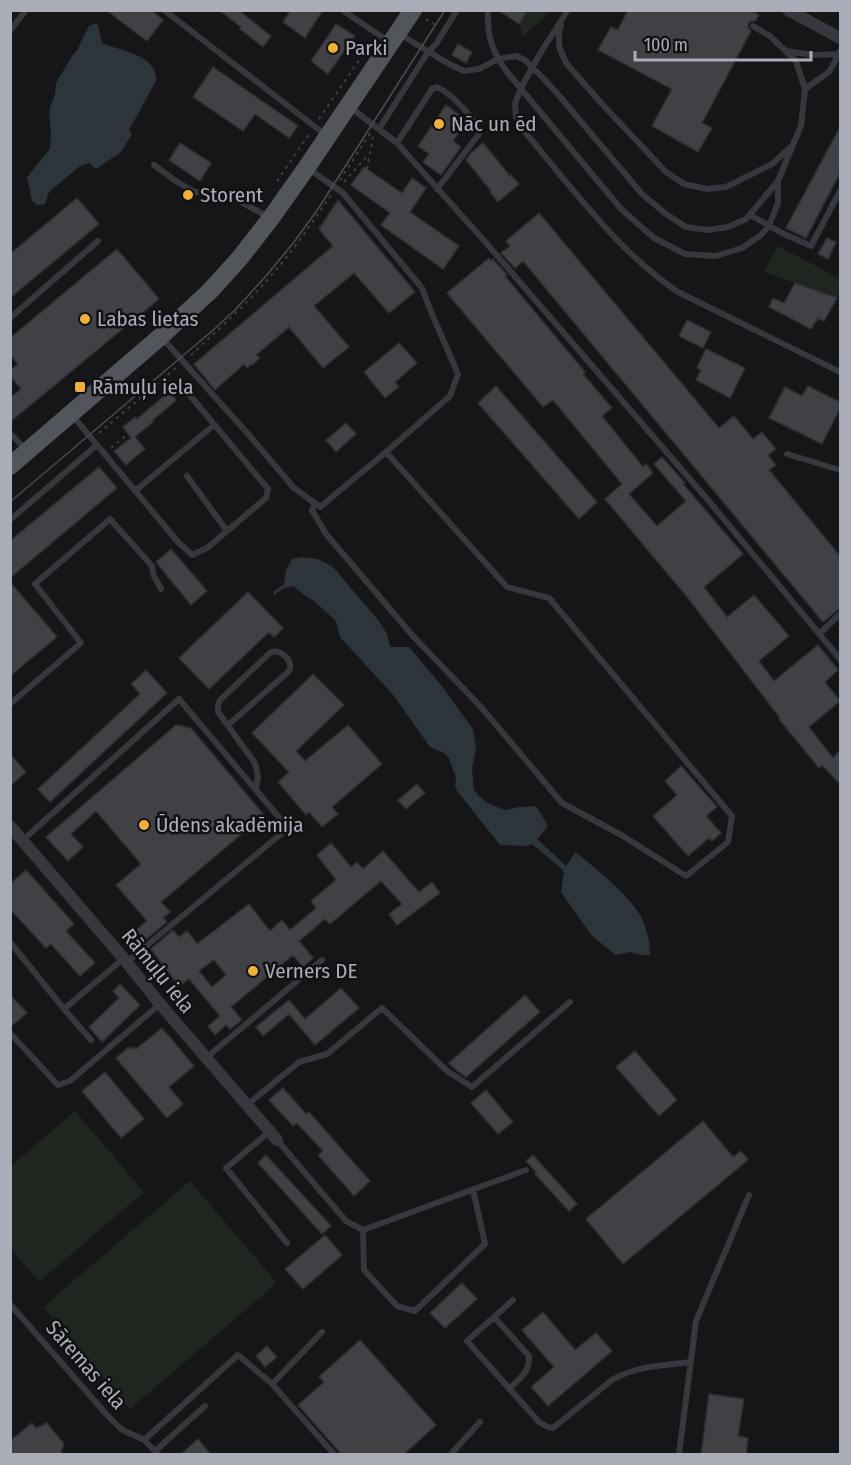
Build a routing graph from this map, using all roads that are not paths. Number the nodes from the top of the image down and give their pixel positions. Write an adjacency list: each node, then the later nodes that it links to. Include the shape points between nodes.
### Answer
1 (26, 10): 11 (lane)
2 (164, 10): 23 (lane)
3 (346, 10): 12 (lane)
4 (488, 10): 17 (lane, via 489,37)
5 (568, 10): 9 (lane)
6 (788, 10): 13 (street)
7 (456, 12): 15 (lane)
8 (420, 15): 12 (main road)
9 (562, 20): 18 (lane); 25 (lane, via 559,43 566,63 666,172 684,184 707,189 726,187 772,164)
10 (753, 26): 14 (lane)
11 (10, 31)
12 (389, 37): 15 (lane); 21 (main road)
13 (840, 38)
14 (786, 51): 16 (lane); 20 (lane, via 796,61)
15 (428, 52): 17 (lane, via 464,71 479,69); 22 (lane)
16 (840, 53): 20 (lane, via 829,72)
17 (498, 59): 18 (lane, via 516,56); 19 (lane)
18 (532, 67): 19 (lane); 31 (lane, via 642,194 666,214 686,227 708,230 728,227)
19 (521, 88): 33 (lane, via 621,209 654,238 685,254 716,256 742,248); 37 (lane, via 515,104 523,130 612,234 658,279)
20 (805, 89): 25 (lane, via 801,126)
21 (348, 106): 22 (lane); 23 (main road)
22 (378, 128): 24 (lane)
23 (321, 131): 27 (main road)
24 (397, 143): 29 (lane); 29 (lane, via 437,87 445,90 475,123 479,134)
25 (793, 145): 28 (lane)
26 (154, 165): 32 (lane, via 195,192 224,192)
27 (307, 167): 32 (main road); 44 (lane, via 349,199 422,288 458,374 450,396)
28 (778, 182): 31 (lane); 33 (lane, via 778,203)
29 (437, 189): 55 (lane, via 708,500)
30 (840, 191): 33 (lane, via 811,246)
31 (750, 215): 33 (lane)
32 (271, 218): 36 (main road, via 210,291)
33 (769, 226)
34 (98, 242): 35 (lane)
35 (10, 318)
36 (160, 337): 39 (main road); 50 (lane, via 294,488)
37 (840, 372)
38 (188, 393): 40 (lane)
39 (72, 414): 42 (lane); 43 (main road)
40 (214, 424): 49 (lane); 52 (lane, via 268,489 266,498)
41 (10, 433): 43 (lane)
42 (97, 445): 49 (lane); 51 (lane)
43 (28, 452): 46 (main road)
44 (386, 452): 50 (lane, via 320,507); 50 (lane, via 507,587 549,598 732,816 728,842 686,876 562,802 326,534 312,510)
45 (787, 454): 47 (lane)
46 (10, 466)
47 (840, 470)
48 (187, 476): 52 (lane)
49 (135, 491): 52 (lane, via 192,555)
50 (315, 503)
51 (10, 520)
52 (227, 531)
53 (161, 589): 57 (lane, via 152,566 110,519 34,584 81,643)
54 (840, 614): 55 (lane)
55 (819, 634): 56 (lane)
56 (840, 659)
57 (10, 704)
58 (228, 725): 58 (lane, via 218,712 220,700 272,652 280,651 290,663 289,671); 59 (lane, via 255,763)
59 (256, 789): 61 (lane, via 180,699); 63 (lane, via 288,828)
60 (10, 826): 61 (street, Rāmuļu iela)
61 (23, 840): 63 (street, Rāmuļu iela)
62 (10, 942): 67 (lane)
63 (125, 960): 66 (street, Rāmuļu iela); 67 (lane)
64 (322, 960): 70 (lane)
65 (570, 1002): 71 (lane, via 472,1087 447,1071 382,1008 327,1054 299,1062)
66 (160, 1004): 68 (lane, via 70,1081 58,1085); 70 (street, Rāmuļu iela)
67 (64, 1009): 69 (lane)
68 (10, 1034)
69 (91, 1040)
70 (206, 1058): 71 (street, Rāmuļu iela)
71 (247, 1106): 72 (street, Rāmuļu iela)
72 (273, 1136): 76 (lane, via 346,1221); 77 (lane, via 226,1168)
73 (526, 1170): 74 (lane)
74 (473, 1190): 76 (lane); 76 (lane, via 485,1244 416,1311 397,1306 364,1270)
75 (748, 1195): 82 (lane, via 696,1321)
76 (363, 1230)
77 (287, 1243)
78 (513, 1300): 80 (lane)
79 (10, 1304): 87 (lane, Sāremas iela, via 107,1415 121,1429)
80 (494, 1317): 84 (lane, via 529,1356 525,1373); 84 (lane, via 467,1341)
81 (322, 1332): 83 (lane)
82 (691, 1362): 84 (lane, via 645,1367 621,1375 553,1428 539,1422); 91 (lane)
83 (272, 1383): 87 (lane, via 238,1355); 89 (lane)
84 (509, 1389)
85 (205, 1406): 88 (lane)
86 (480, 1422): 90 (lane)
87 (144, 1440): 88 (lane, Sāremas iela)
88 (156, 1453)
89 (334, 1455)
90 (451, 1455)
91 (679, 1455)

